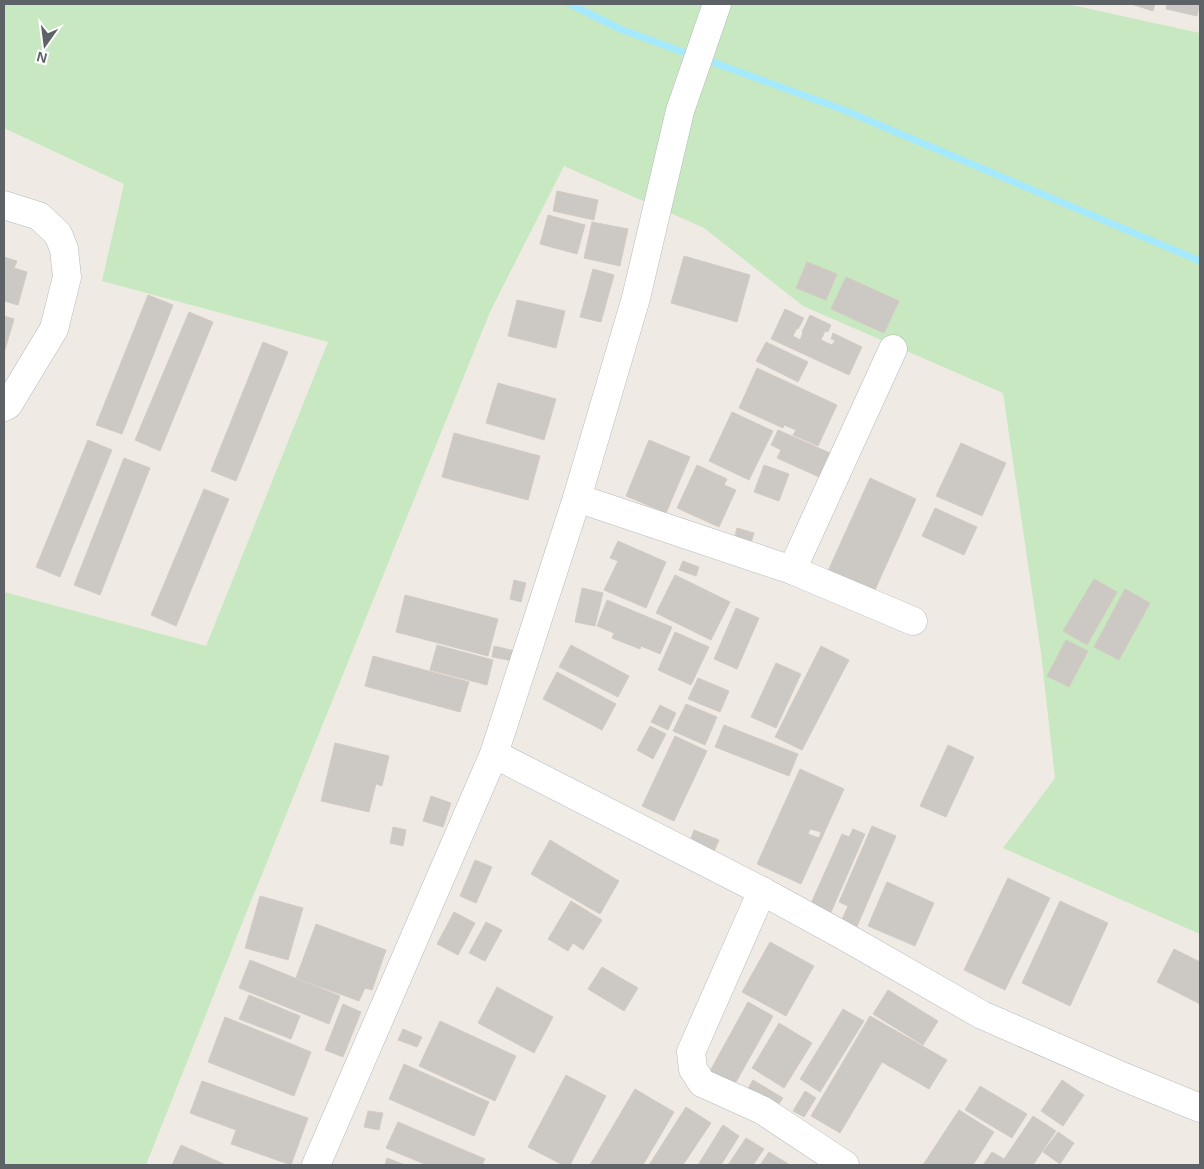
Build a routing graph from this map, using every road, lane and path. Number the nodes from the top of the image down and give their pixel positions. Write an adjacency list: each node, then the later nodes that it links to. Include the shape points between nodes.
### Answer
1 (716, 4): 5 (street, via 680,111 636,298)
2 (4, 205): 4 (street, via 39,216 58,234 64,249 67,277 54,329)
3 (893, 349): 6 (street)
4 (4, 408)
5 (577, 498): 6 (street); 8 (street)
6 (792, 570): 7 (street)
7 (913, 621)
8 (494, 754): 9 (street); 11 (street)
9 (762, 891): 10 (street, via 982,1015); 12 (street, via 691,1052 693,1069 702,1083 762,1110)
10 (1200, 1108)
11 (316, 1165)
12 (845, 1165)

